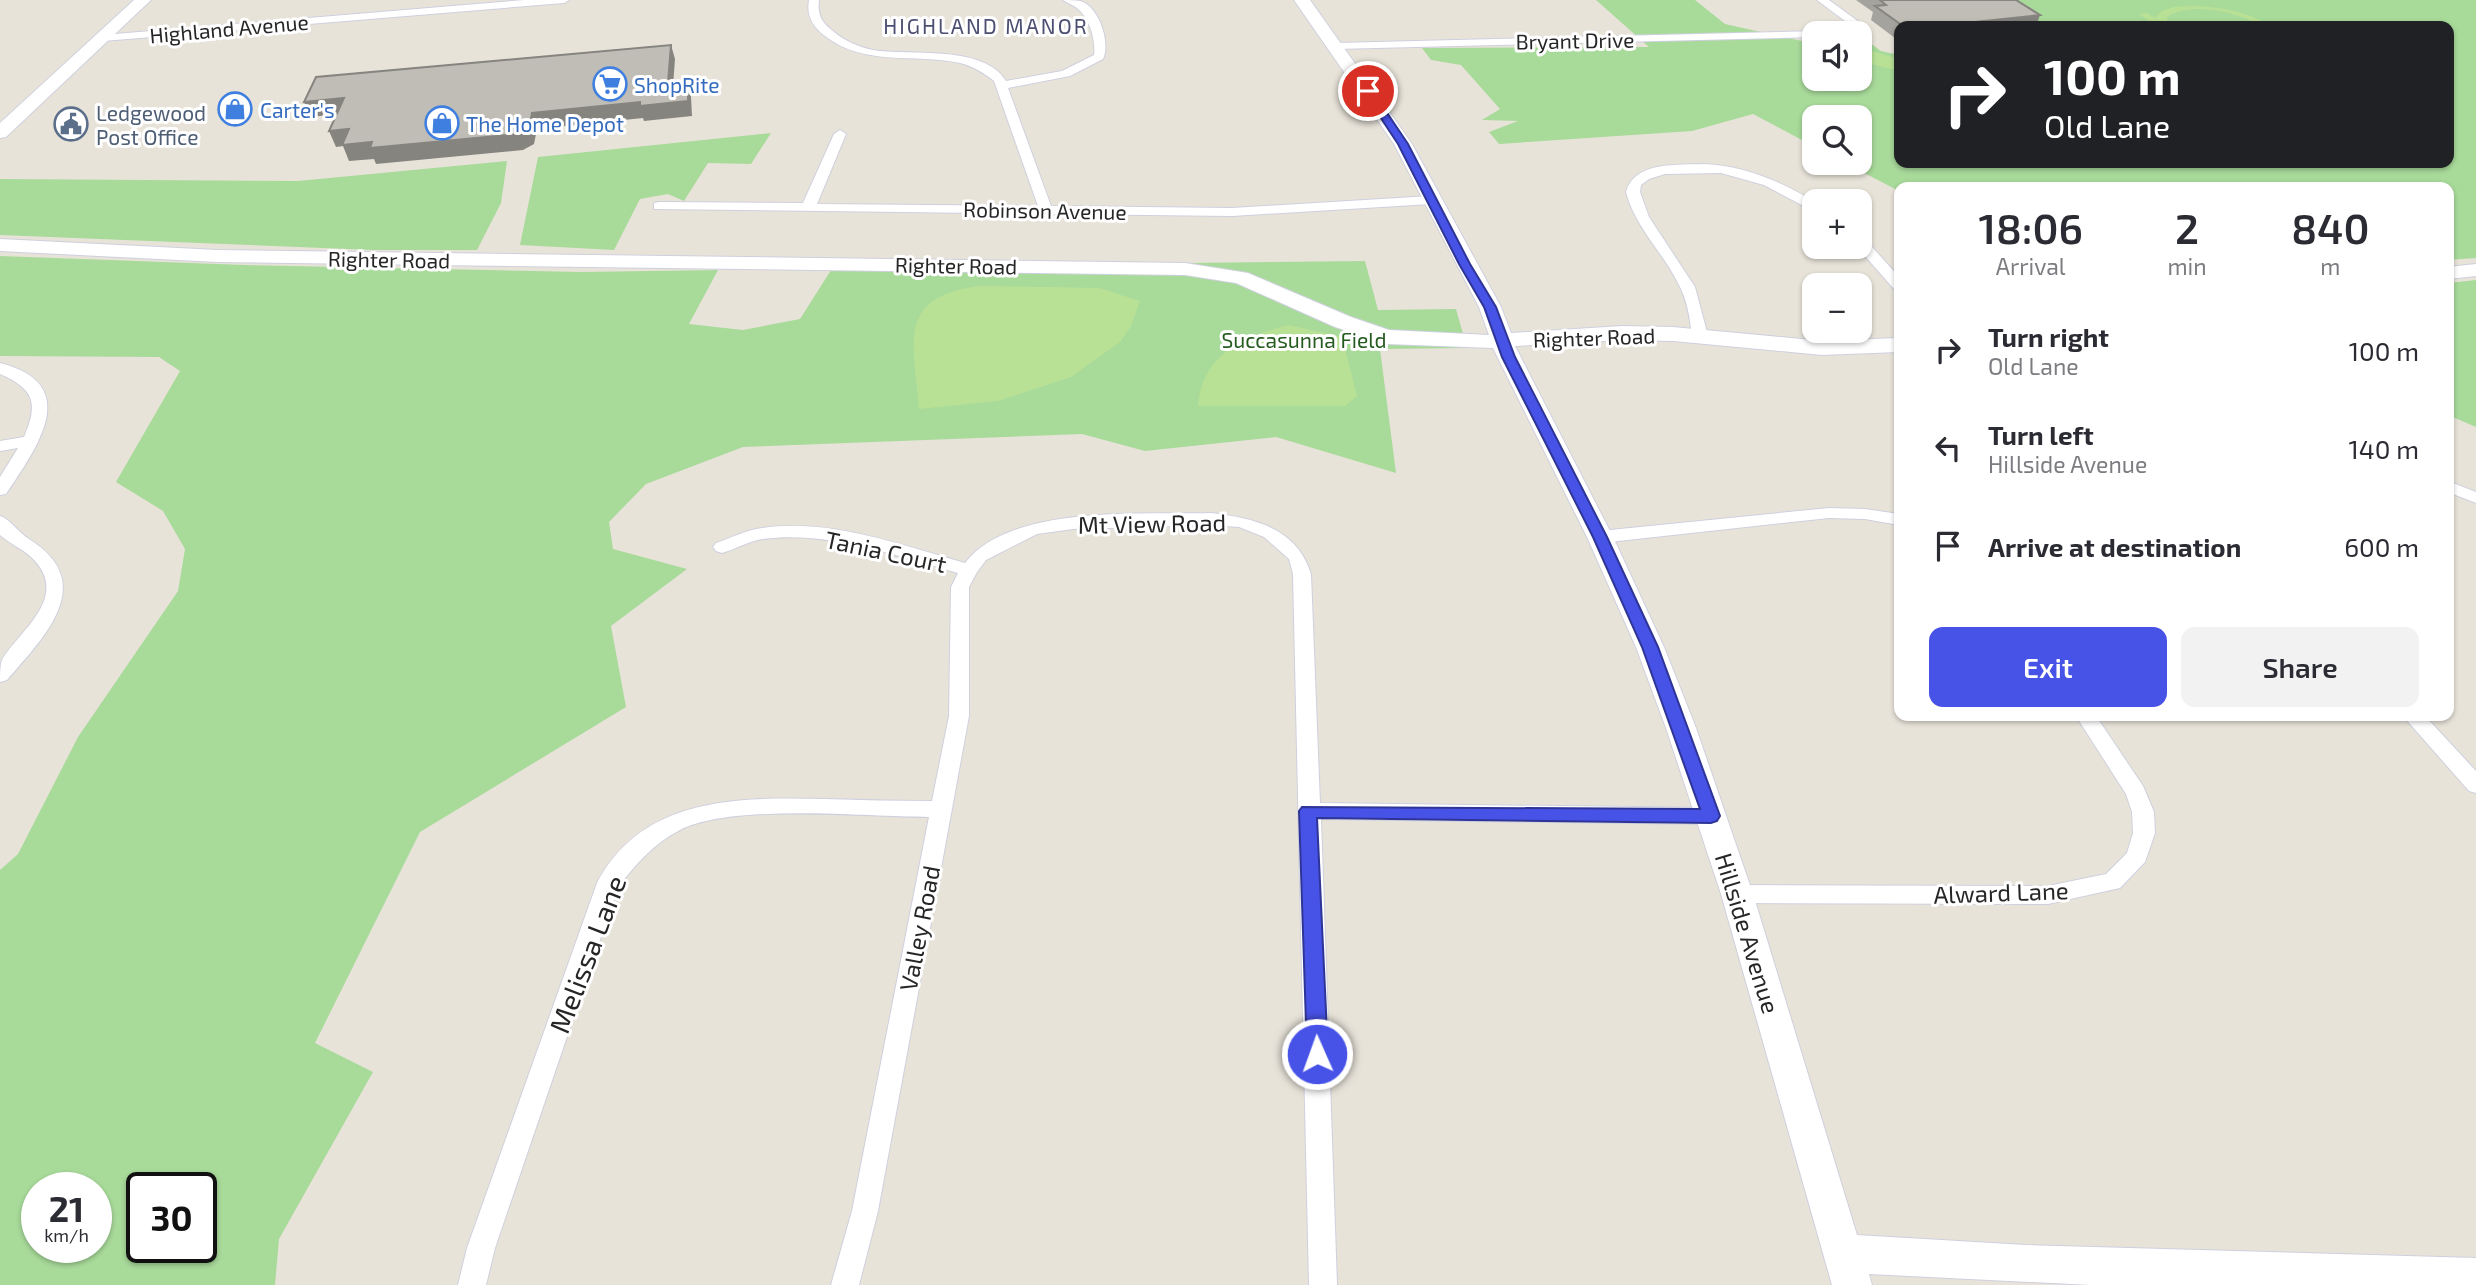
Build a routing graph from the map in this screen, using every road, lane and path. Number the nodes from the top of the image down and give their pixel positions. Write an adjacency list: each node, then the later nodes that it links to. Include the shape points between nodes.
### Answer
1 (143, 0): 9 (street)
2 (564, 0): 9 (street, Highland Avenue)
3 (814, 0): 11 (street, via 818,23 843,45 883,55 963,60 986,69)
4 (1068, 0): 11 (street, via 1090,16 1101,46 1099,57 1067,72)
5 (1302, 0): 10 (street, Hillside Avenue)
6 (1822, 0): 7 (street)
7 (1851, 21)
8 (1802, 34): 10 (street, Bryant Drive)
9 (103, 38): 12 (street)
10 (1336, 46): 14 (street, Hillside Avenue, via 1390,122)
11 (1002, 85): 18 (street)
12 (0, 133)
13 (841, 134): 17 (street)
14 (1431, 200): 18 (street, Robinson Avenue, via 1232,212); 24 (street, Hillside Avenue)
15 (1802, 201): 25 (street, via 1759,177 1715,168 1664,171 1633,185 1631,194 1638,211 1696,307)
16 (659, 206): 17 (street, Robinson Avenue)
17 (808, 208): 18 (street, Robinson Avenue)
18 (1046, 209)
19 (0, 245): 27 (street, Righter Road, via 218,256 1185,269 1241,277 1361,329)
20 (1872, 256): 23 (street)
21 (2476, 270): 22 (street)
22 (2454, 272)
23 (1894, 280)
24 (1490, 307): 26 (street, Hillside Avenue); 27 (street, via 1461,330)
25 (1700, 337): 26 (street, Righter Road, via 1622,333); 28 (street, Righter Road, via 1822,348)
26 (1503, 340): 27 (street, Righter Road); 37 (street, Hillside Avenue)
27 (1425, 341)
28 (1894, 345)
29 (0, 368): 30 (street, via 21,374 34,384 40,397 42,413)
30 (30, 441): 31 (street); 33 (street)
31 (0, 446)
32 (2454, 489): 34 (street)
33 (0, 490)
34 (2476, 498)
35 (1894, 519): 37 (street, via 1829,513)
36 (0, 522): 40 (street, via 43,558 56,588 52,609)
37 (1600, 537): 46 (street, Hillside Avenue, via 1650,647)
38 (722, 547): 39 (street, Tania Court, via 765,533 819,535 856,540)
39 (969, 570): 44 (street, Valley Road, via 960,587 959,716); 45 (street, Mt View Road, via 980,556 1033,529 1073,523 1211,519 1242,522 1270,533 1297,556 1302,574)
40 (0, 675)
41 (2089, 721): 47 (street, Alward Lane, via 2136,792 2143,812 2144,833 2138,853 2112,882 2048,895)
42 (2418, 721): 43 (street)
43 (2476, 785)
44 (941, 810): 51 (street, Melissa Lane, via 736,806 686,817 638,846 608,883); 52 (street, Valley Road, via 865,1211)
45 (1308, 811): 46 (street); 53 (street, Mt View Road)
46 (1711, 816): 47 (street, Hillside Avenue)
47 (1737, 894): 48 (street, Hillside Avenue)
48 (1847, 1269): 49 (street, via 2026,1264)
49 (2201, 1278): 50 (street, via 2305,1271)
50 (2476, 1278)
51 (472, 1285)
52 (845, 1285)
53 (1323, 1285)

